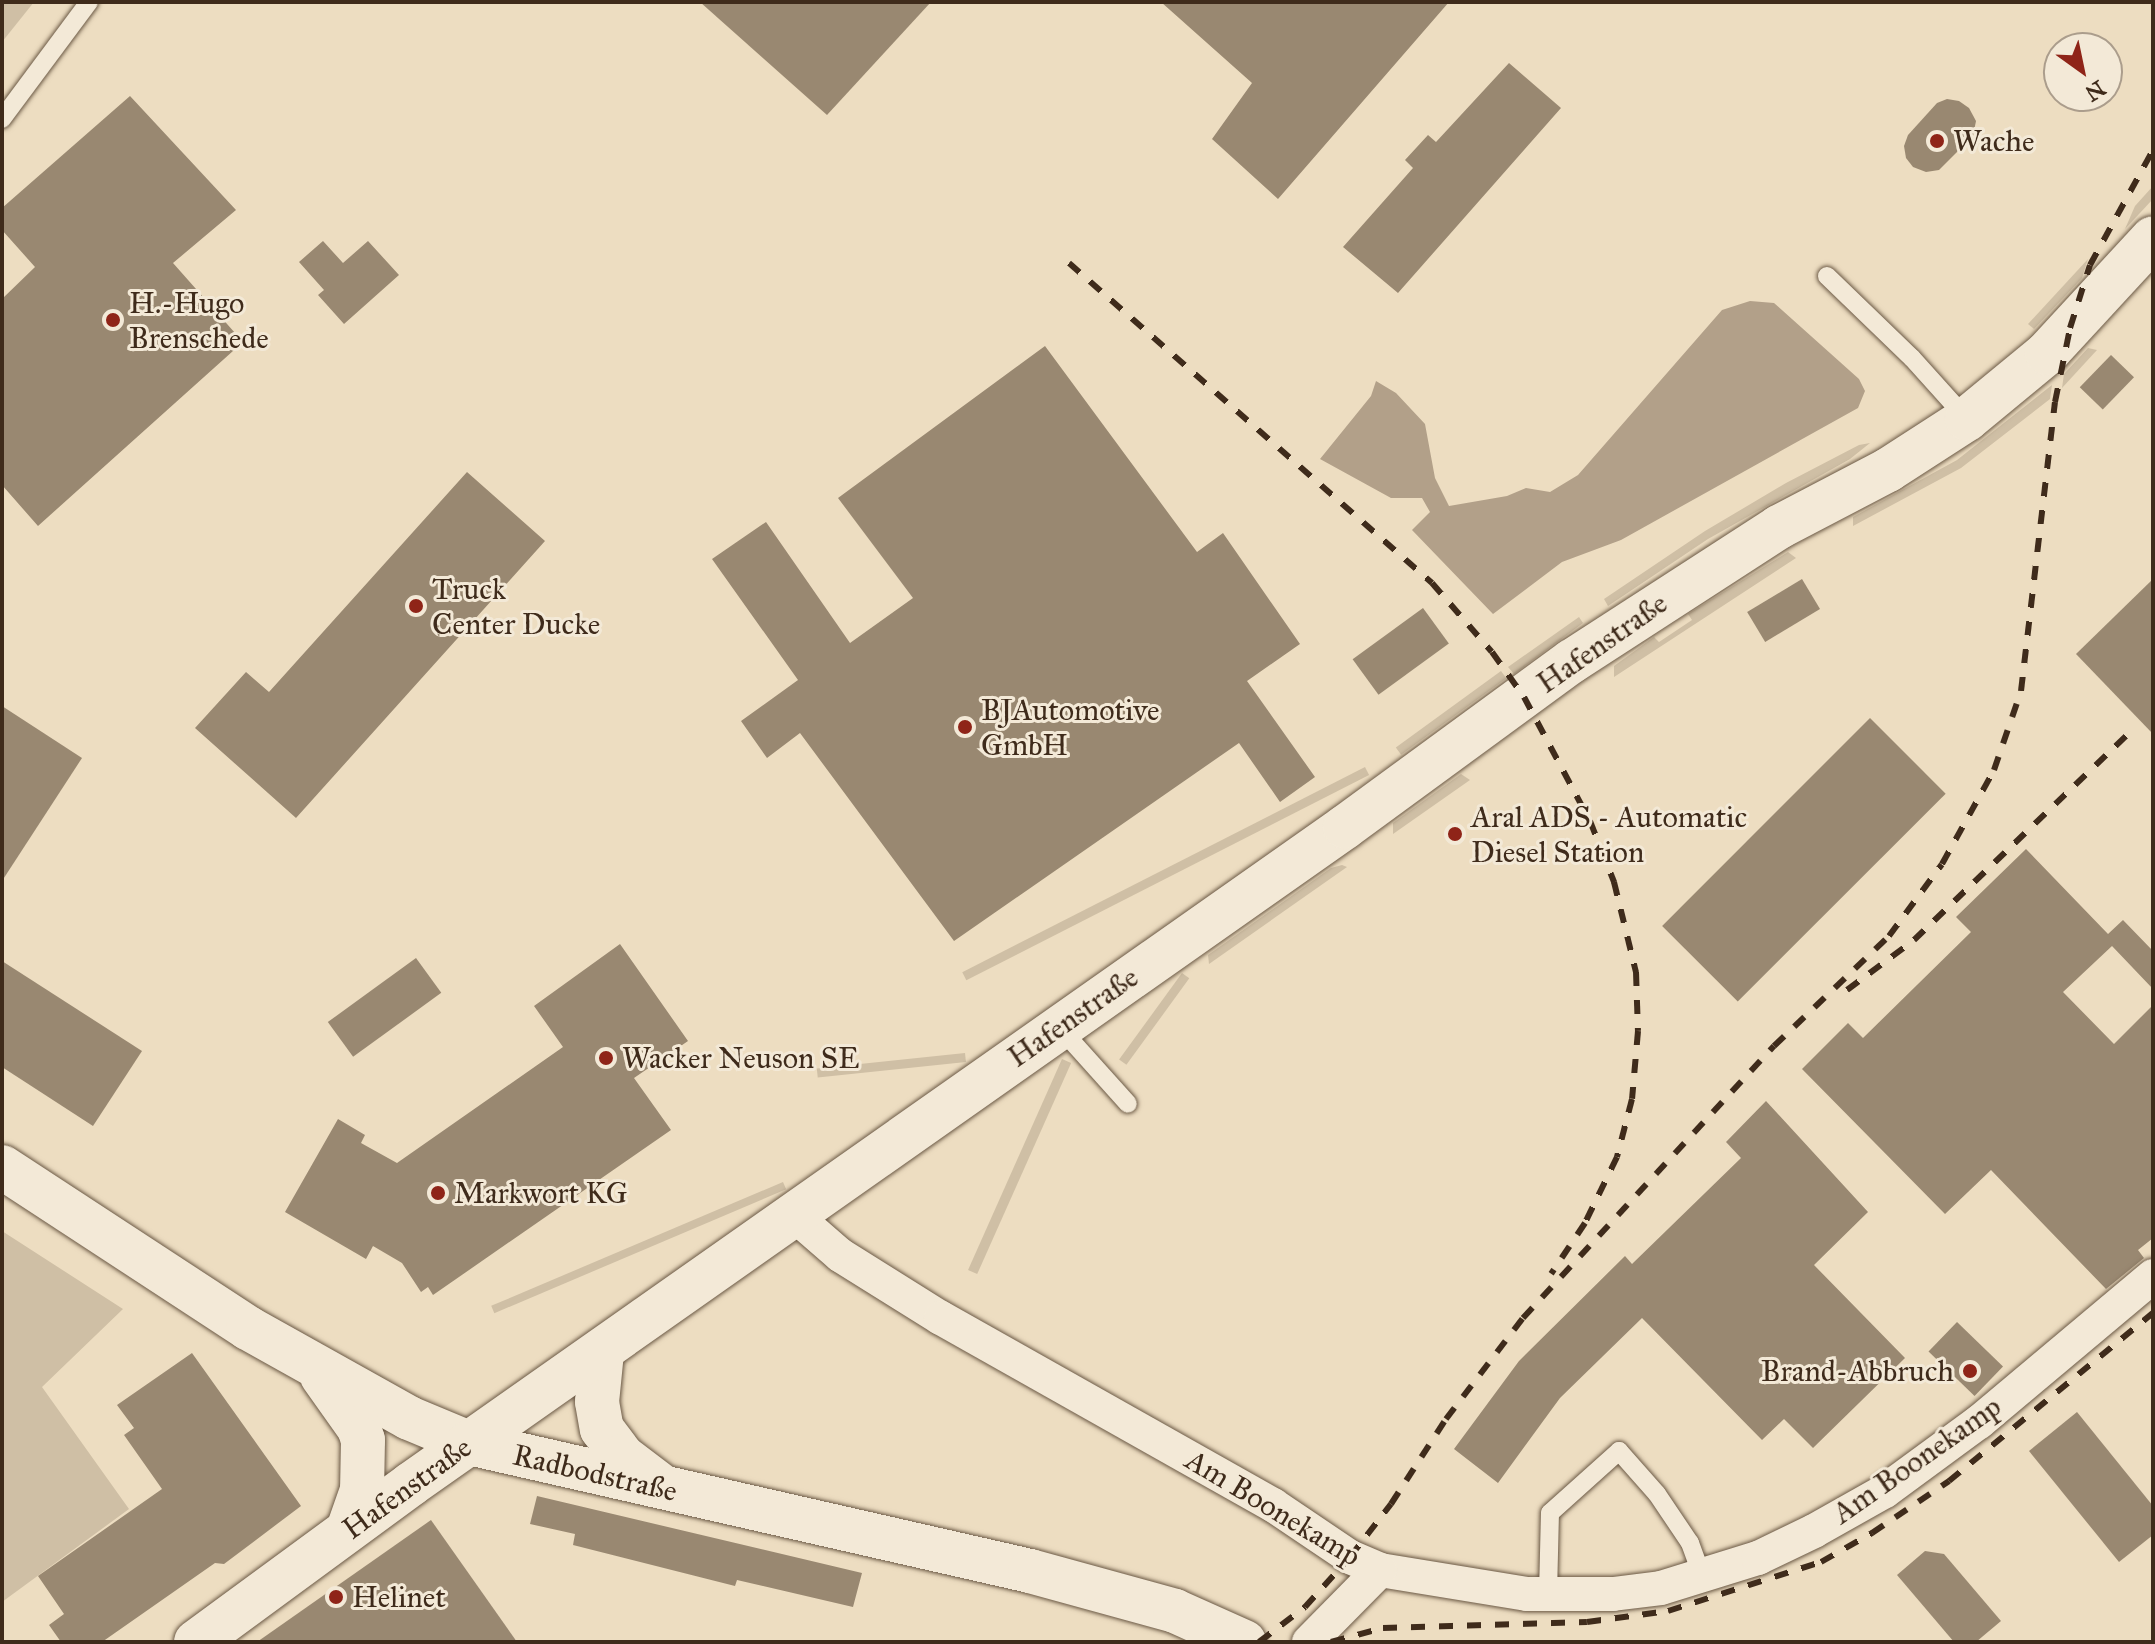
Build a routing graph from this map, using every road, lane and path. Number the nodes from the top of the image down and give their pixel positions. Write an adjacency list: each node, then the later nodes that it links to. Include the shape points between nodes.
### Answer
1 (89, 2): 2 (lane)
2 (2, 119)
3 (2153, 238): 5 (street, Hafenstraße, via 2047,353)
4 (1827, 276): 5 (lane)
5 (1967, 419): 6 (street, Hafenstraße, via 1888,470 1779,527 1614,633)
6 (1059, 1027): 7 (lane); 9 (street, Hafenstraße)
7 (1128, 1104)
8 (2, 1167): 12 (street, Radbodstraße)
9 (794, 1215): 11 (street, Hafenstraße); 16 (street, Am Boonekamp, via 840,1255 941,1318)
10 (2153, 1276): 17 (street, Am Boonekamp, via 1979,1422 1885,1491 1758,1558)
11 (602, 1352): 13 (street, Hafenstraße); 14 (street, via 597,1402 602,1429 622,1456)
12 (316, 1368): 13 (street, Radbodstraße); 15 (street, via 363,1440 362,1490)
13 (469, 1443): 14 (street, Radbodstraße); 15 (street, Hafenstraße)
14 (665, 1489): 19 (street, Radbodstraße, via 1030,1571 1175,1611)
15 (348, 1530): 20 (street, Hafenstraße)
16 (1380, 1570): 18 (street, Am Boonekamp); 21 (street)
17 (1702, 1576): 18 (street, Am Boonekamp, via 1613,1594); 18 (lane, via 1690,1543 1619,1451 1550,1513)
18 (1548, 1594)
19 (1242, 1641)
20 (196, 1642)
21 (1309, 1642)

